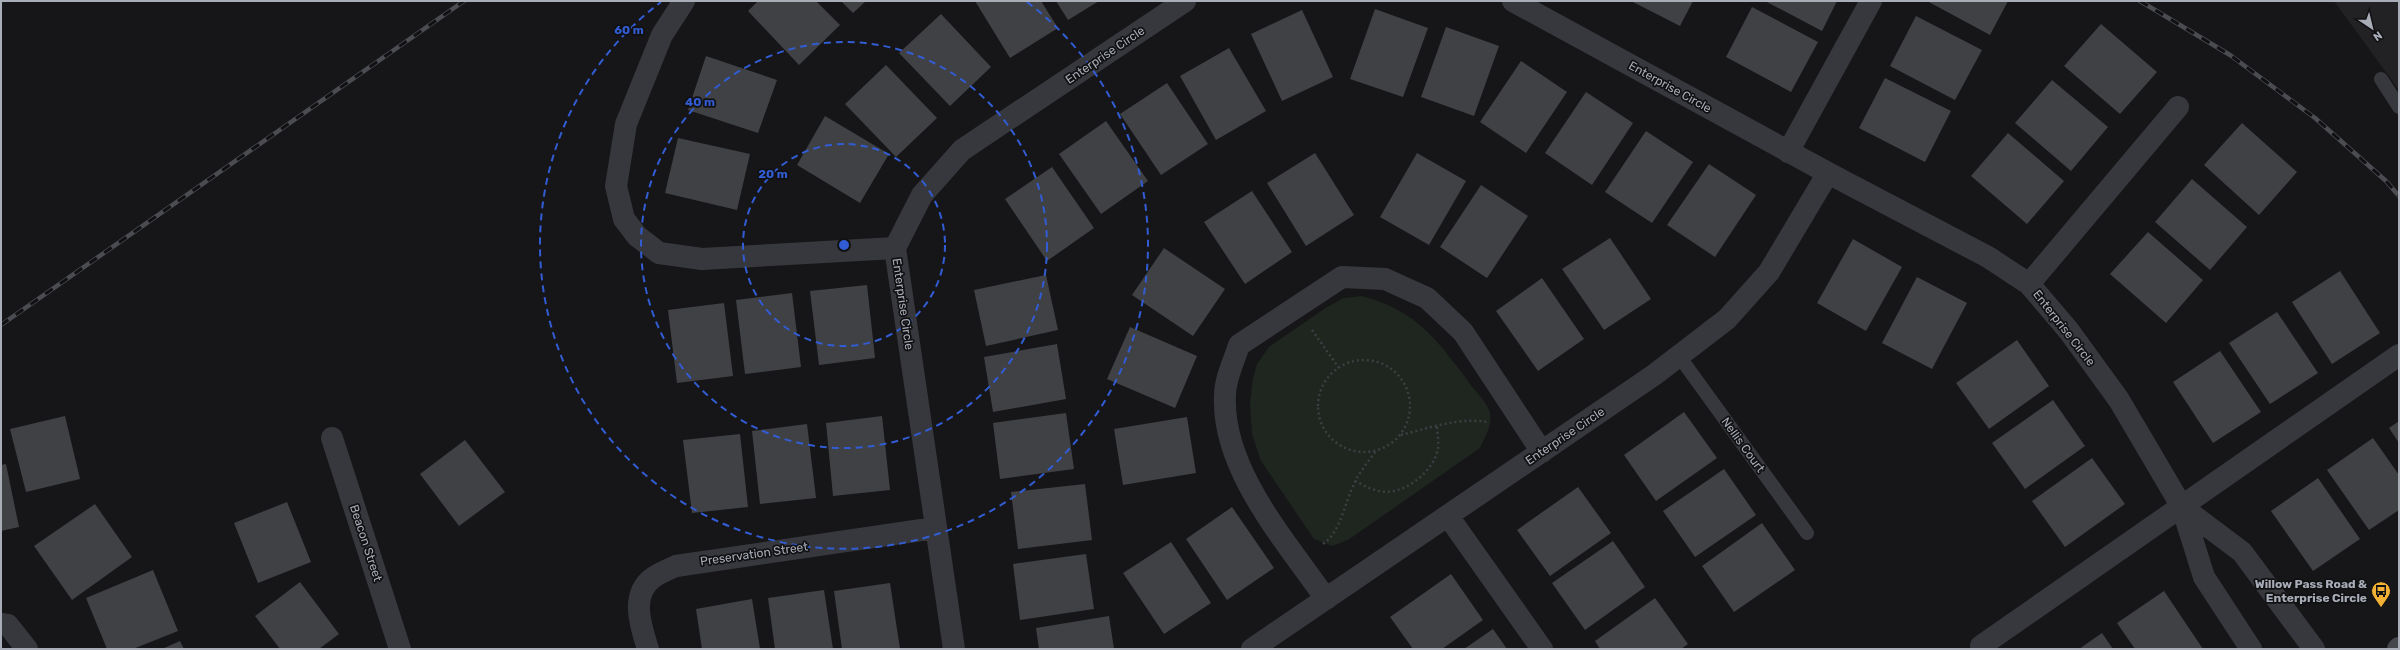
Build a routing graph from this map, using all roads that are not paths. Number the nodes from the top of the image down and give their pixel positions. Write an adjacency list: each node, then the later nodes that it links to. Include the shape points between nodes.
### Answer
1 (684, 1): 11 (street, via 662,35 626,124 616,186 624,219 637,236 659,253 702,259)
2 (1185, 1): 11 (street, Enterprise Circle, via 962,150 922,195)
3 (1513, 1): 5 (street, Enterprise Circle)
4 (1871, 1): 9 (street)
5 (1545, 9): 9 (street, Enterprise Circle)
6 (2381, 80): 8 (lane)
7 (2178, 107): 12 (street)
8 (2399, 107)
9 (1788, 152): 10 (street, Enterprise Circle)
10 (1828, 174): 12 (street, Enterprise Circle, via 1988,257); 14 (street, Enterprise Circle, via 1769,272 1728,319)
11 (895, 248): 19 (street, Enterprise Circle)
12 (2029, 284): 17 (street, Enterprise Circle, via 2069,331 2119,400)
13 (2399, 355): 17 (street)
14 (1679, 356): 16 (street, Enterprise Circle); 20 (lane, Nellis Court)
15 (332, 438): 25 (street, Beacon Street)
16 (1542, 452): 18 (street, Enterprise Circle); 21 (street, via 1463,332 1427,298 1385,280 1342,277 1296,307 1239,346 1225,394 1228,437 1249,488)
17 (2182, 507): 23 (street); 30 (street, Enterprise Circle, via 2204,577); 31 (street, Enterprise Circle, via 2242,552)
18 (1448, 516): 21 (street, Enterprise Circle); 29 (street)
19 (935, 528): 26 (street, Preservation Street, via 676,566 652,578 640,595 638,619); 27 (street, Enterprise Circle)
20 (1807, 533)
21 (1326, 599): 28 (street, Enterprise Circle)
22 (1, 624): 24 (street, via 8,626)
23 (1981, 646)
24 (27, 649)
25 (400, 649)
26 (648, 649)
27 (954, 649)
28 (1252, 649)
29 (1542, 649)
30 (2251, 649)
31 (2314, 649)

